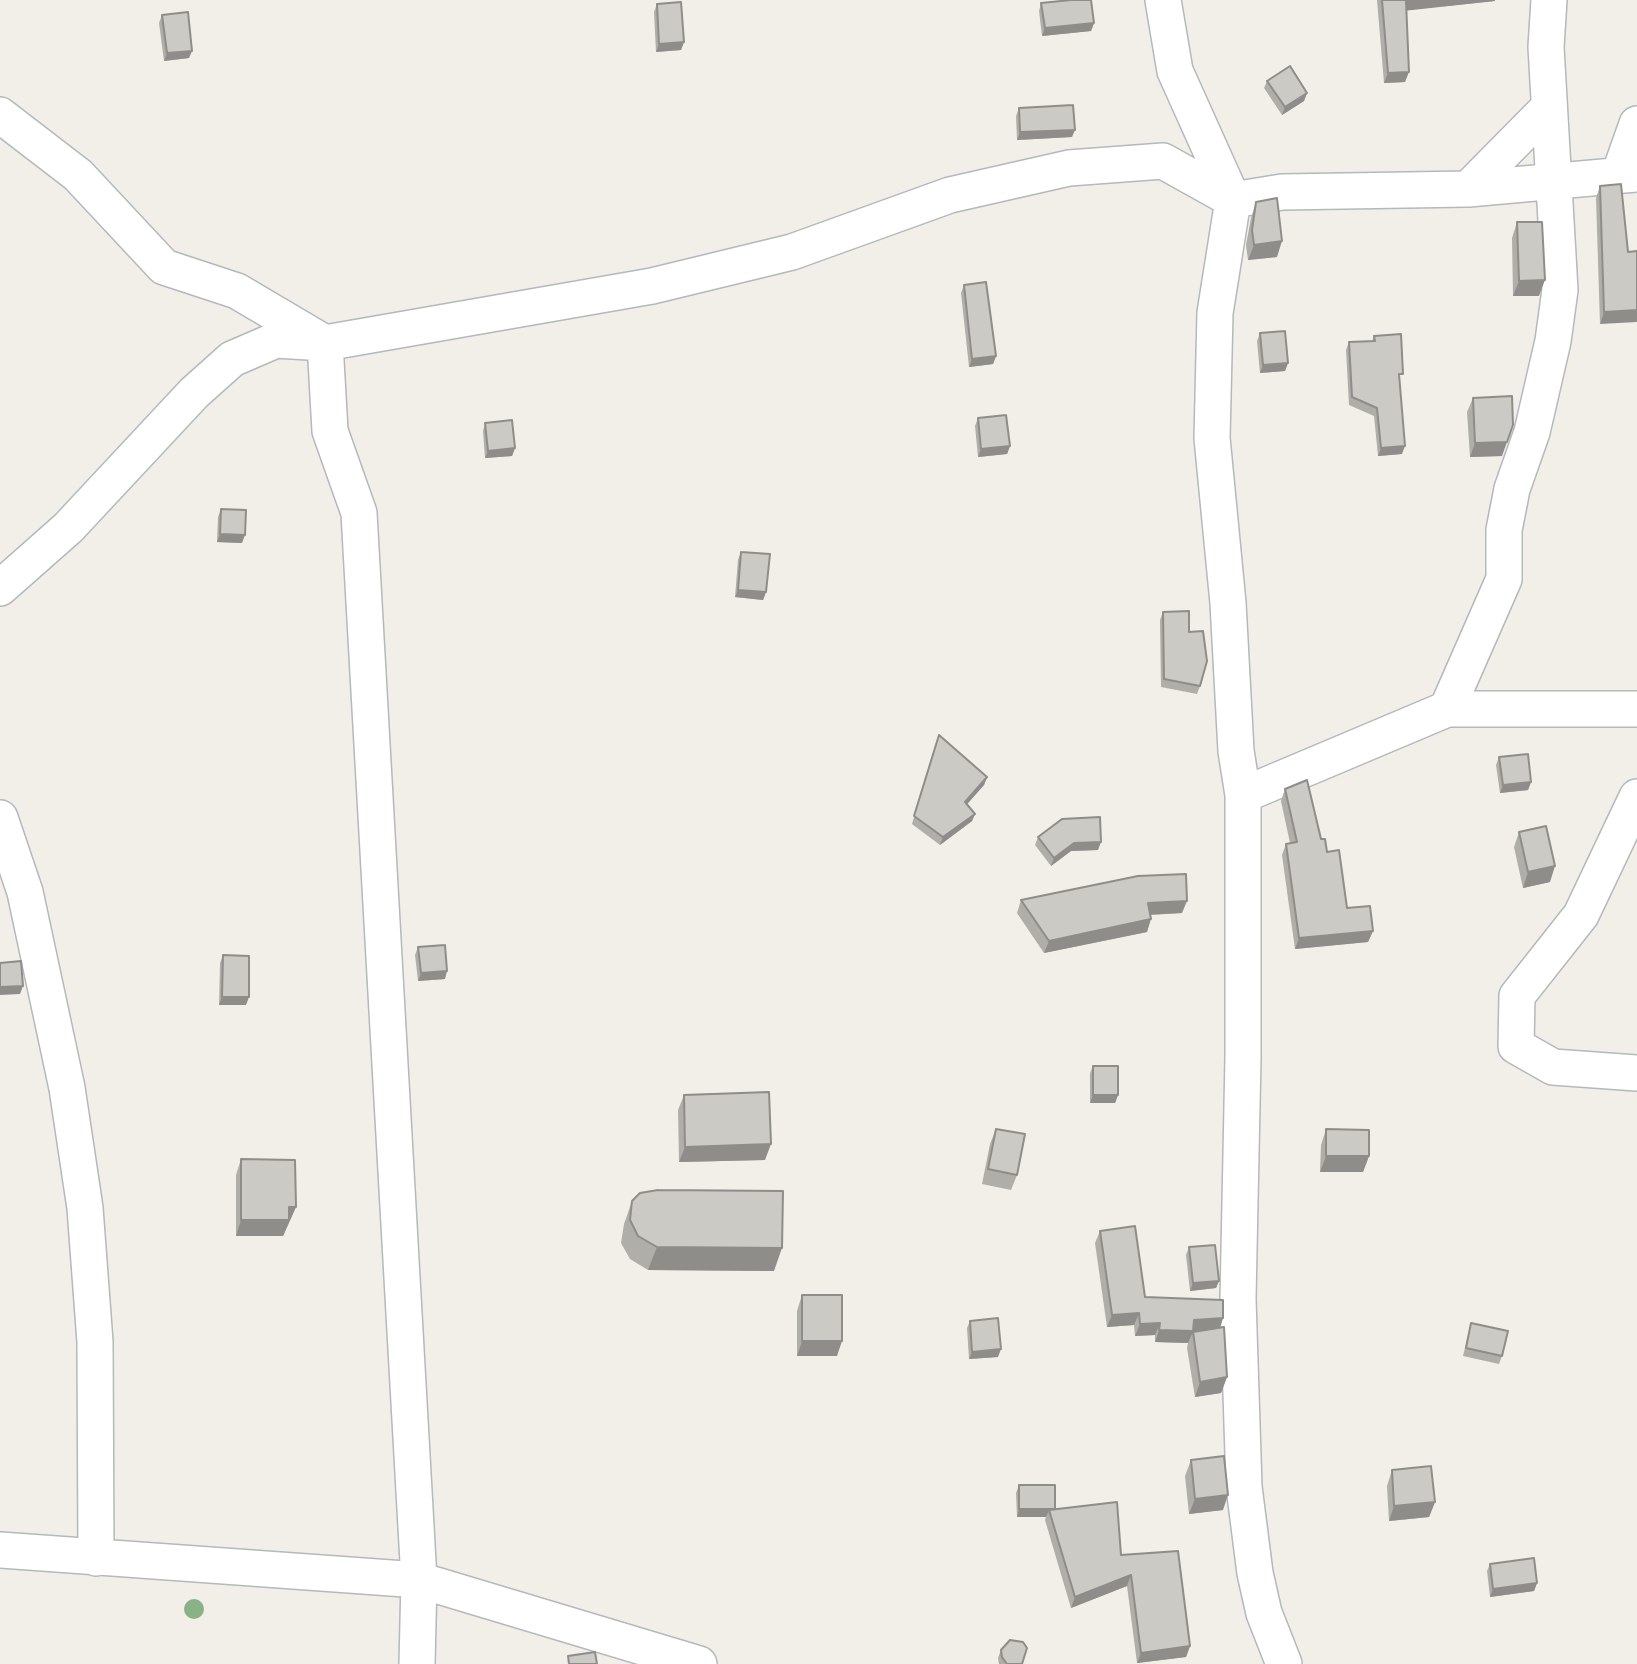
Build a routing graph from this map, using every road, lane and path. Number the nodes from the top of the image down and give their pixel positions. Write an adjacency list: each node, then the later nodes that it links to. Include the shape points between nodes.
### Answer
1 (1163, 0): 9 (street, via 1175,71)
2 (1549, 0): 3 (street)
3 (1549, 107): 7 (street); 8 (street)
4 (0, 115): 10 (street, via 78,176 164,267 237,291)
5 (1637, 124): 6 (street)
6 (1628, 174): 7 (street)
7 (1554, 182): 8 (street); 12 (street, via 1560,290 1553,341 1532,432 1512,489 1504,530 1504,579)
8 (1468, 189): 9 (street, via 1282,192)
9 (1233, 200): 10 (street, via 1163,161 1069,168 950,195 792,252 652,286); 14 (street, via 1215,313 1212,438 1236,751)
10 (325, 343): 11 (street, via 276,340 232,359 194,393 68,528); 20 (street, via 330,431 359,513)
11 (0, 587)
12 (1447, 709): 13 (street); 14 (street)
13 (1637, 709)
14 (1244, 794): 23 (street, via 1238,1299 1244,1487 1261,1600)
15 (1637, 797): 17 (street, via 1581,915 1517,996 1516,1046 1553,1067)
16 (0, 818): 19 (street, via 25,892 66,1088 85,1208 95,1342)
17 (1637, 1073)
18 (0, 1549): 19 (street)
19 (96, 1558): 20 (street)
20 (419, 1580): 21 (street); 22 (street)
21 (418, 1664)
22 (699, 1664)
23 (1284, 1664)

